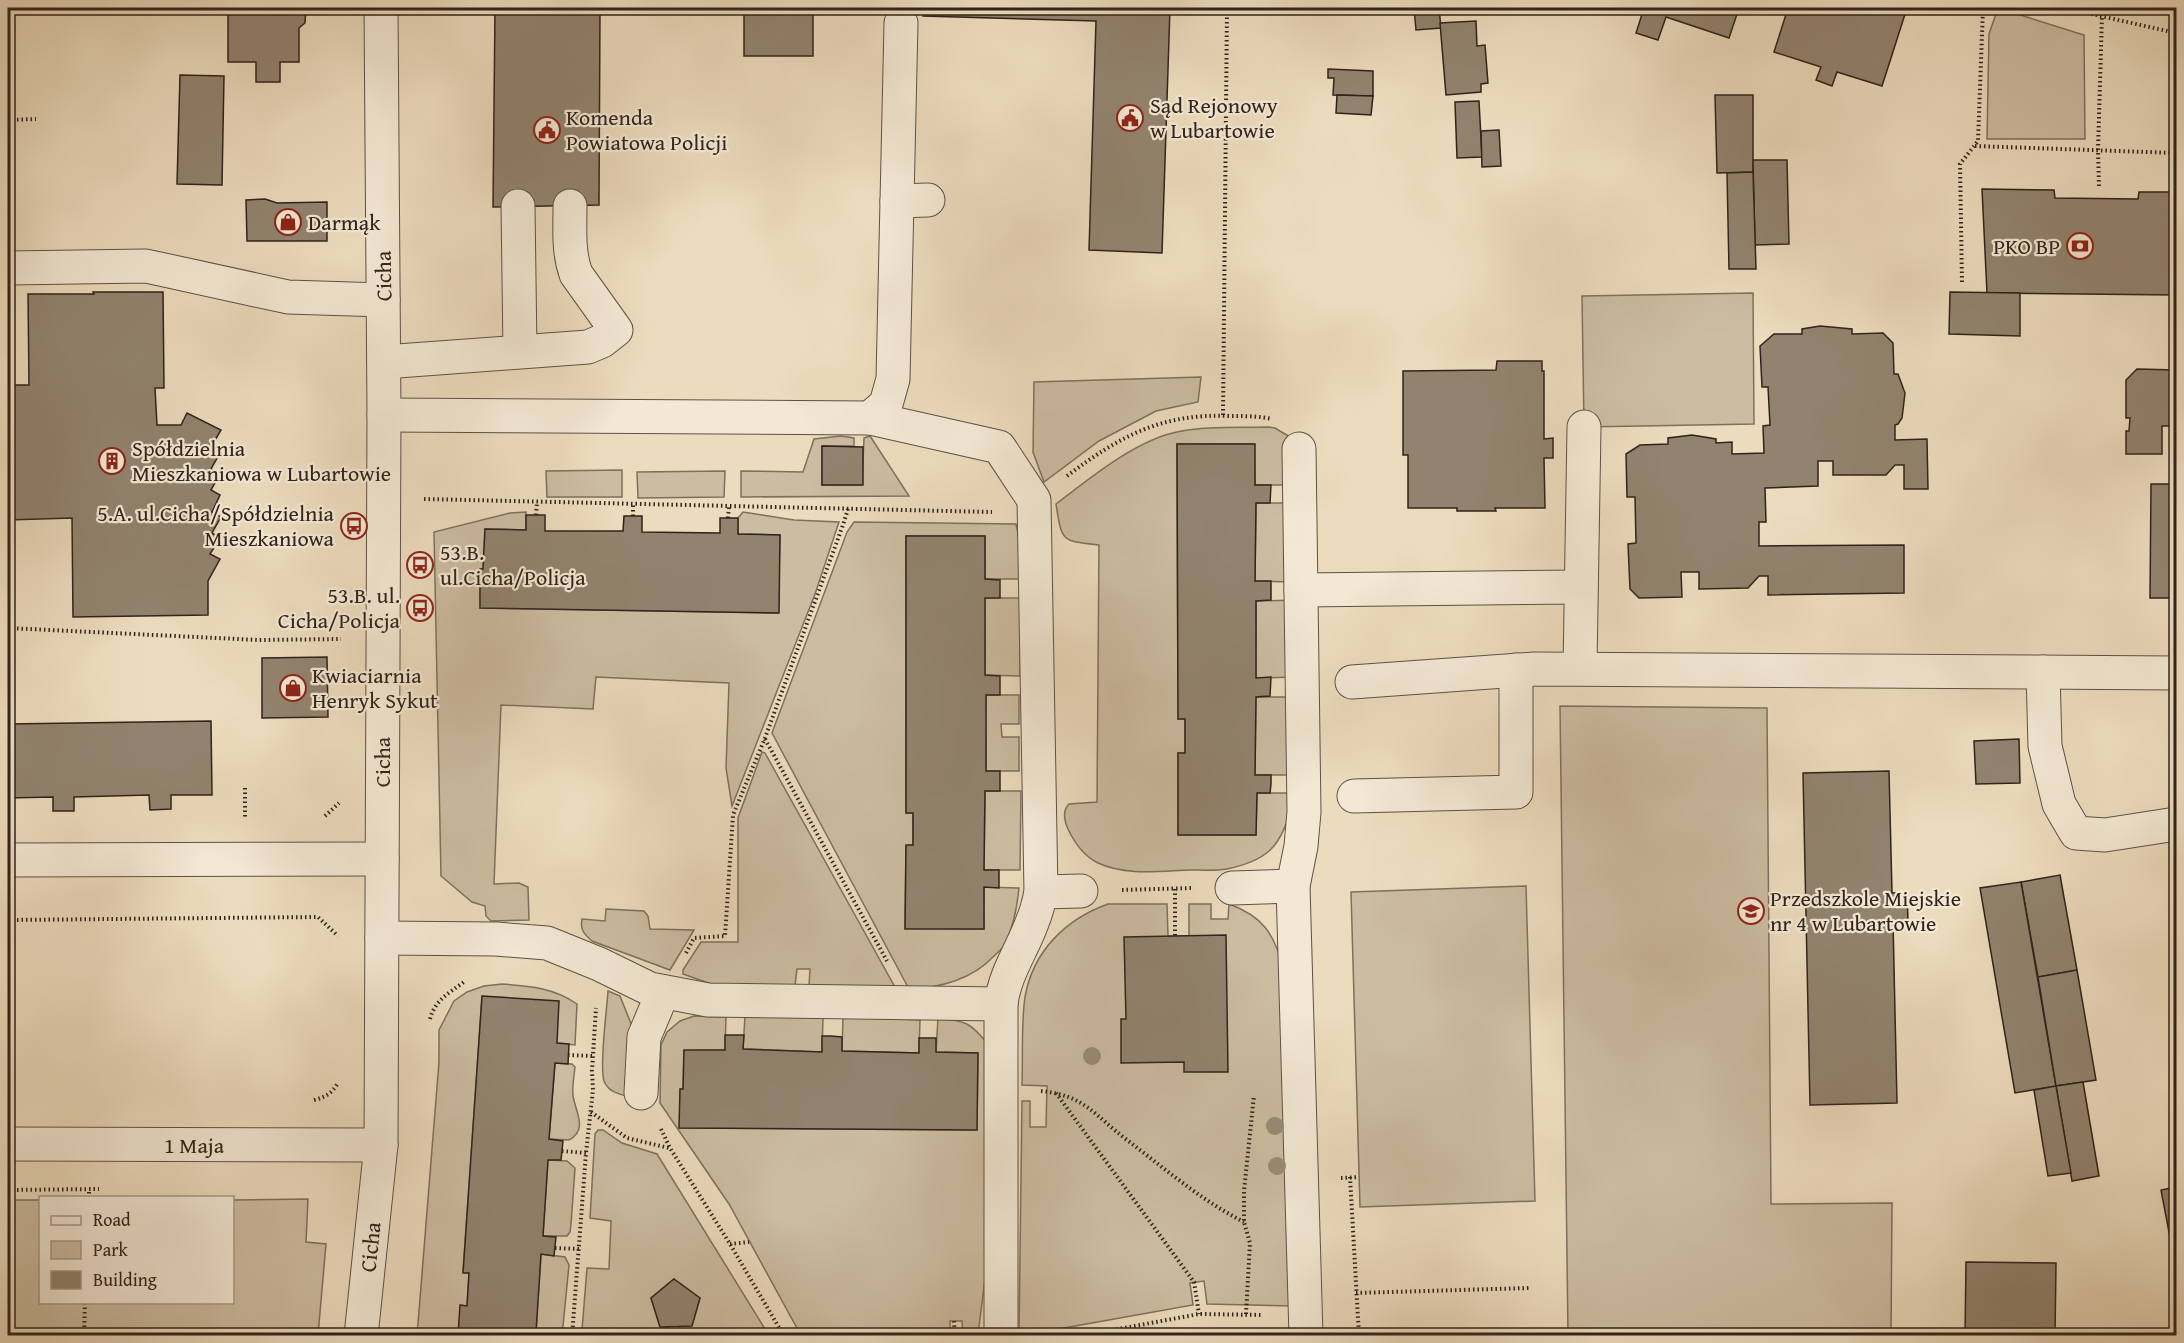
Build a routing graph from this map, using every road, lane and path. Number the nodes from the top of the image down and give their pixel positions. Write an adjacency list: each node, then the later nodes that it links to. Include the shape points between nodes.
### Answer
1 (381, 8): 18 (street, Cicha)
2 (1227, 8): 22 (path)
3 (1983, 8): 10 (path)
4 (2065, 8): 5 (path)
5 (2102, 16): 7 (path); 11 (path)
6 (901, 23): 23 (street, via 913,200 893,379 886,404)
7 (2176, 33)
8 (36, 118): 9 (path)
9 (8, 120)
10 (1975, 146): 11 (path); 17 (path, via 1960,164)
11 (2098, 150): 12 (path); 13 (path)
12 (2176, 153)
13 (2099, 186)
14 (570, 206): 19 (street, via 573,266 616,330 588,347)
15 (518, 207): 19 (street)
16 (8, 268): 18 (street, via 146,266 288,297)
17 (1962, 282)
18 (383, 300): 20 (street, Cicha)
19 (520, 351): 20 (street)
20 (384, 362): 21 (street, Cicha)
21 (384, 415): 23 (street); 49 (street, Cicha)
22 (1223, 415): 25 (path, via 1278,421 1290,429); 30 (path, via 1168,420 1124,437 1093,457)
23 (870, 418): 30 (street, via 999,447)
24 (1584, 427): 35 (street)
25 (1299, 449): 36 (street)
26 (421, 499): 27 (path)
27 (537, 502): 28 (path); 32 (path)
28 (633, 504): 29 (path); 33 (path)
29 (729, 506): 31 (path); 34 (path)
30 (1035, 506): 31 (path); 55 (street)
31 (848, 508): 44 (path)
32 (536, 515)
33 (633, 516)
34 (728, 518)
35 (1581, 587): 36 (street); 39 (street)
36 (1301, 590): 51 (street, via 1304,813)
37 (8, 628): 38 (path, via 259,640)
38 (351, 638)
39 (1580, 668): 40 (street); 41 (street)
40 (1516, 670): 43 (street); 45 (street, via 1516,792)
41 (2043, 672): 42 (street); 48 (street, via 2045,746 2059,804 2076,833 2106,835)
42 (2176, 673)
43 (1352, 682)
44 (765, 738): 61 (path, via 733,815 725,936 694,938); 62 (path)
45 (1354, 796)
46 (342, 800): 47 (path)
47 (322, 818)
48 (2176, 824)
49 (382, 859): 50 (street); 59 (street, Cicha)
50 (8, 860)
51 (1293, 886): 52 (street); 94 (street)
52 (1232, 888): 53 (path)
53 (1174, 889): 54 (path); 58 (path)
54 (1081, 891): 55 (street)
55 (1041, 892): 63 (street, via 1033,921 1009,970)
56 (318, 917): 57 (path)
57 (8, 920)
58 (1175, 936)
59 (382, 938): 61 (street, via 547,942); 74 (street, Cicha)
60 (471, 979): 65 (path, via 443,997 433,1007)
61 (663, 992): 62 (street, via 728,1002); 70 (street, via 644,1037)
62 (910, 1003): 63 (street)
63 (1001, 1004): 101 (street)
64 (596, 1006): 67 (path)
65 (430, 1019)
66 (568, 1055): 67 (path)
67 (592, 1056): 77 (path, via 594,1090)
68 (340, 1079): 72 (path, via 334,1091)
69 (1038, 1091): 71 (path)
70 (640, 1093)
71 (1055, 1093): 90 (path, via 1194,1282); 91 (path, via 1081,1102 1223,1212 1244,1222 1250,1243)
72 (310, 1101)
73 (8, 1144): 74 (street, 1 Maja)
74 (381, 1145): 96 (street, Cicha)
75 (670, 1148): 84 (path)
76 (562, 1151): 77 (path)
77 (586, 1153): 86 (path)
78 (1359, 1177): 80 (path)
79 (1343, 1178): 80 (path)
80 (1350, 1178): 88 (path)
81 (89, 1189): 82 (path)
82 (89, 1196)
83 (749, 1242): 84 (path)
84 (730, 1244): 99 (path)
85 (555, 1248): 86 (path)
86 (579, 1249): 97 (path)
87 (1529, 1288): 88 (path)
88 (1356, 1293): 103 (path)
89 (85, 1304): 95 (path)
90 (1199, 1314): 91 (path); 102 (path)
91 (1246, 1314): 94 (path)
92 (954, 1321): 100 (path)
93 (674, 1326): 98 (path)
94 (1306, 1326)
95 (84, 1335)
96 (361, 1335)
97 (572, 1335)
98 (674, 1335)
99 (784, 1335)
100 (955, 1335)
101 (1001, 1335)
102 (1081, 1335)
103 (1359, 1335)

